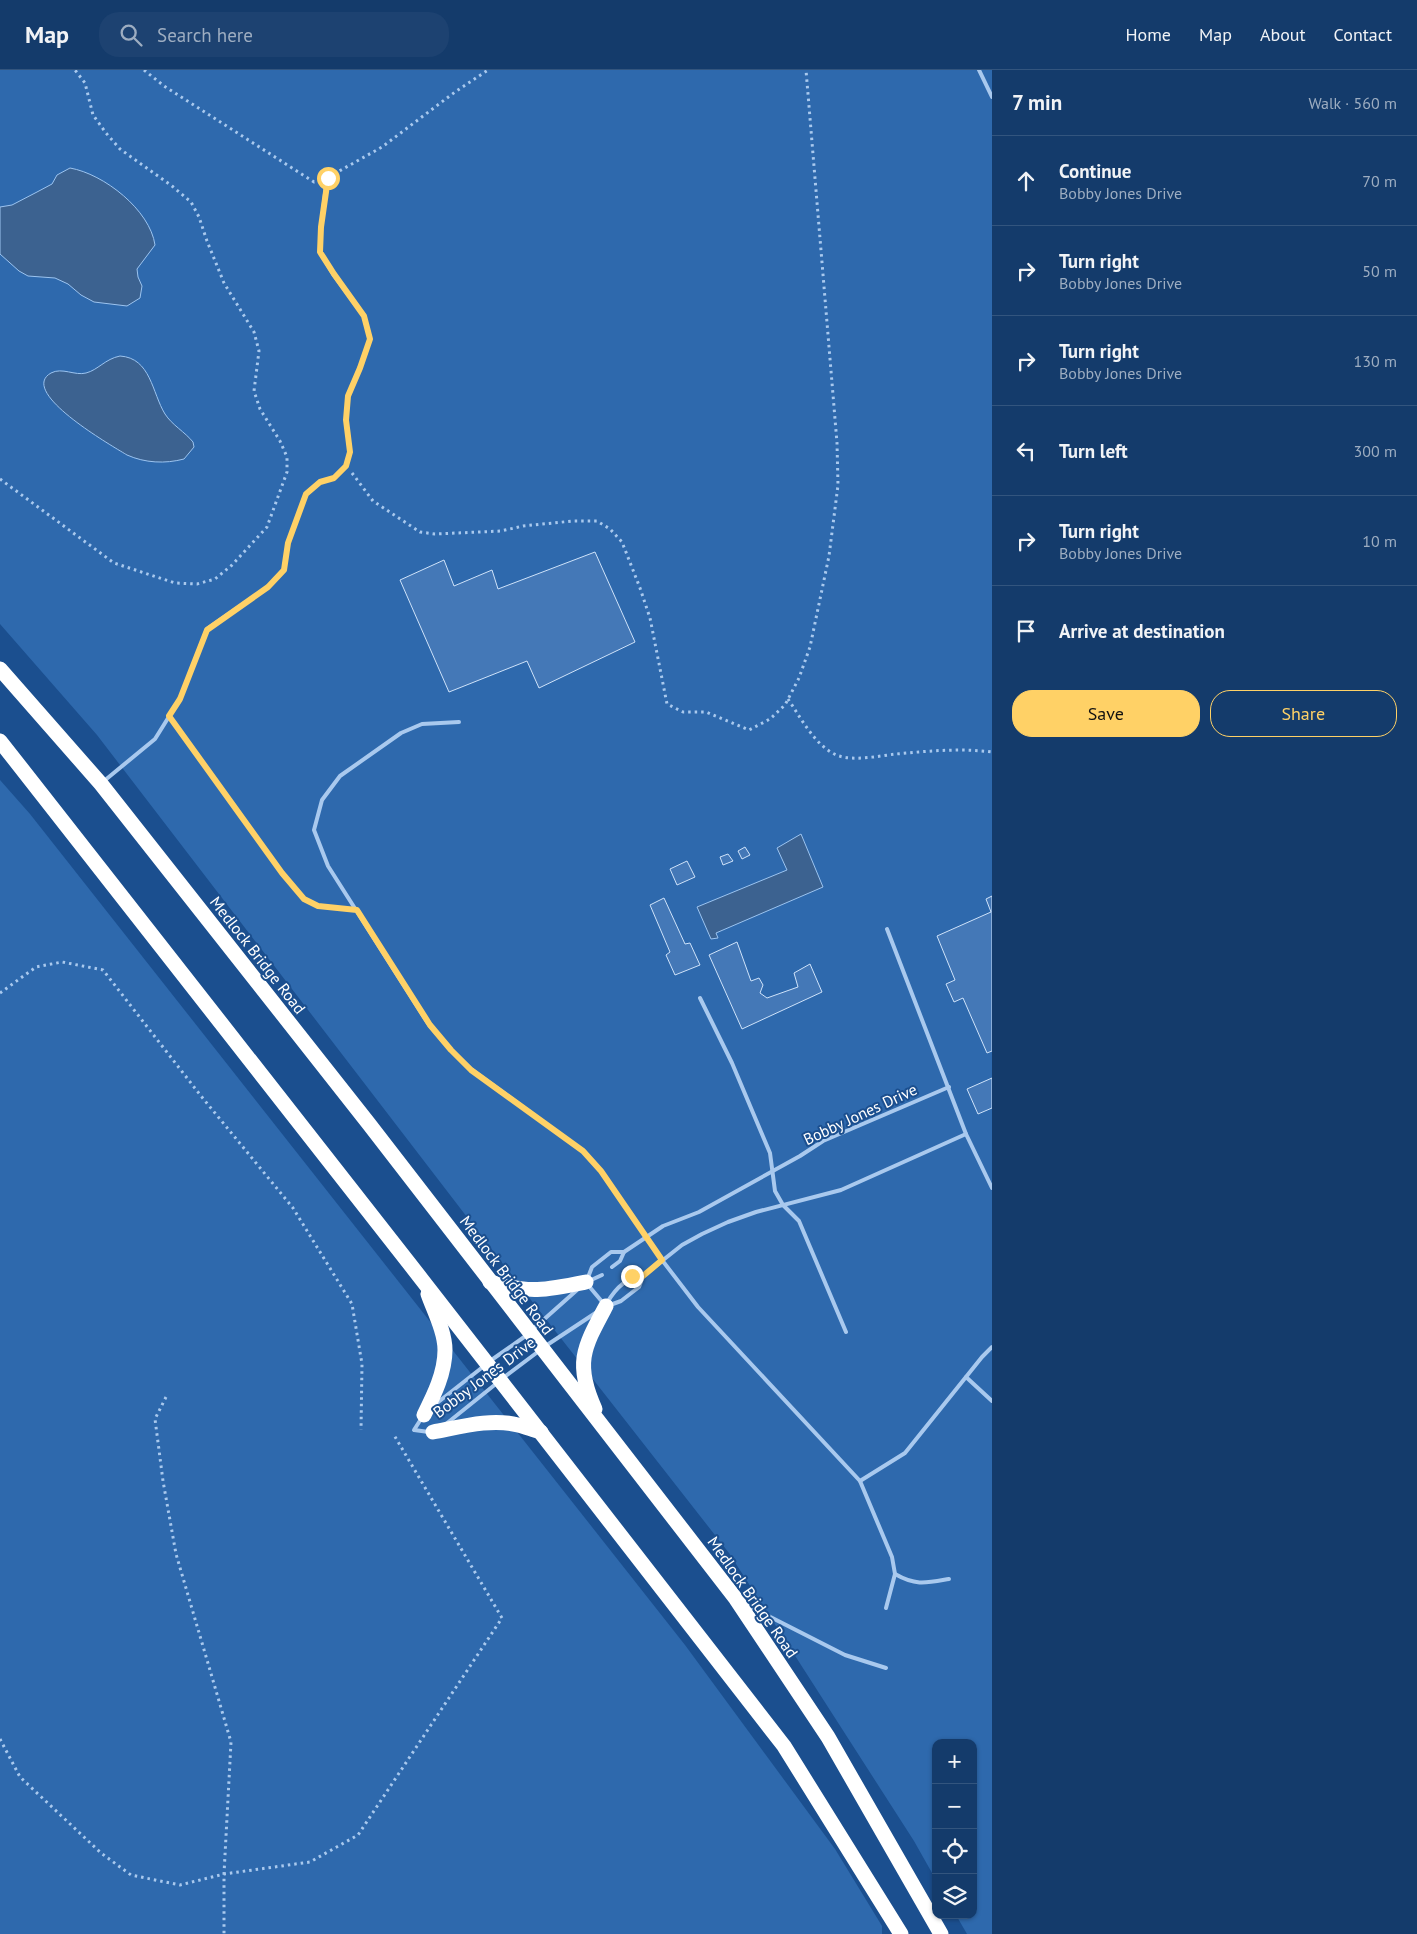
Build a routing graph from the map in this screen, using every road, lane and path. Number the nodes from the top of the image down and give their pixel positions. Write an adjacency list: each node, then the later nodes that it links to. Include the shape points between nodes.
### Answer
1 (75, 70): 9 (path, via 86,84 92,115 106,133 120,149 191,202 199,217 224,283 254,332 259,351 254,391 260,409 288,457 287,472 266,528 215,579 196,584 175,583 114,563)
2 (144, 70): 7 (path, via 314,182)
3 (488, 70): 7 (path, via 382,147)
4 (806, 70): 11 (path, via 838,486 829,556 810,647 800,678)
5 (979, 70): 6 (lane)
6 (992, 97)
7 (328, 178): 8 (lane, via 320,252 364,316 370,339 348,396 346,420 350,452)
8 (346, 466): 11 (path, via 373,501 420,532 501,531 523,526 597,521 622,542 640,588 650,618 667,704 683,712 706,712 749,730 770,719); 12 (lane, via 334,478 320,482 306,494 288,543 284,570 268,587 207,630 180,699)
9 (0, 479)
10 (0, 669): 16 (highway, Medlock Bridge Road)
11 (788, 699): 15 (path, via 821,744 838,756)
12 (169, 716): 16 (lane, via 155,739); 17 (lane, via 304,899 324,907)
13 (459, 722): 17 (lane, via 422,724 400,733 340,776 322,800 314,830 328,866)
14 (0, 741): 32 (highway)
15 (992, 752)
16 (101, 784): 33 (highway, Medlock Bridge Road)
17 (357, 910): 26 (lane, via 430,1025 451,1050 471,1070 583,1151 601,1171)
18 (887, 929): 21 (lane)
19 (0, 993): 47 (path, via 36,967 62,962 103,970 293,1208 352,1304 362,1364)
20 (700, 998): 23 (lane, via 770,1153)
21 (949, 1087): 22 (lane); 23 (lane, Bobby Jones Drive, via 823,1141)
22 (966, 1134): 24 (lane); 25 (lane, Bobby Jones Drive, via 841,1190)
23 (772, 1171): 25 (lane, via 775,1191); 26 (lane, Bobby Jones Drive, via 699,1212)
24 (992, 1188)
25 (782, 1205): 28 (lane, Bobby Jones Drive, via 728,1222 702,1234); 36 (lane, via 799,1221)
26 (645, 1236): 27 (lane, Bobby Jones Drive); 28 (lane)
27 (624, 1252): 29 (lane, Bobby Jones Drive, via 620,1262); 34 (lane, Bobby Jones Drive, via 611,1252 592,1267)
28 (662, 1260): 31 (lane, Bobby Jones Drive); 51 (lane, via 698,1307)
29 (612, 1267)
30 (602, 1275): 34 (lane, Bobby Jones Drive)
31 (643, 1276): 35 (lane, Bobby Jones Drive, via 639,1287 630,1295); 35 (lane, Bobby Jones Drive, via 632,1276 614,1290)
32 (423, 1281): 40 (highway); 45 (highway, via 446,1349 442,1371)
33 (490, 1282): 34 (highway, via 507,1288 537,1290); 37 (highway, Medlock Bridge Road)
34 (586, 1282): 35 (lane); 37 (lane, Bobby Jones Drive)
35 (606, 1306): 39 (lane, Bobby Jones Drive); 46 (highway, via 589,1338 583,1360 590,1399)
36 (846, 1332)
37 (529, 1333): 39 (highway, Medlock Bridge Road); 40 (lane, Bobby Jones Drive)
38 (992, 1347): 41 (lane)
39 (541, 1349): 42 (lane, Bobby Jones Drive); 46 (highway, Medlock Bridge Road)
40 (487, 1363): 42 (highway); 45 (lane, Bobby Jones Drive)
41 (966, 1377): 44 (lane); 51 (lane, via 905,1453)
42 (500, 1380): 48 (lane, Bobby Jones Drive); 49 (highway)
43 (166, 1397): 58 (path, via 155,1419 176,1554 231,1742)
44 (992, 1401)
45 (424, 1415): 48 (lane, Bobby Jones Drive, via 414,1430)
46 (603, 1427): 54 (highway, Medlock Bridge Road)
47 (361, 1430)
48 (432, 1432): 49 (highway, via 489,1423 517,1425)
49 (541, 1432): 60 (highway, via 784,1746)
50 (394, 1435): 58 (path, via 502,1618 358,1835 310,1862)
51 (860, 1481): 52 (lane, via 892,1557)
52 (895, 1574): 53 (lane, via 920,1584); 55 (lane)
53 (949, 1579)
54 (736, 1599): 56 (lane, via 844,1655); 61 (highway, Medlock Bridge Road, via 828,1737)
55 (886, 1608)
56 (886, 1668)
57 (0, 1739): 58 (path, via 20,1777 101,1853 131,1875 180,1886)
58 (224, 1874): 59 (path)
59 (224, 1934)
60 (901, 1934)
61 (941, 1934)

